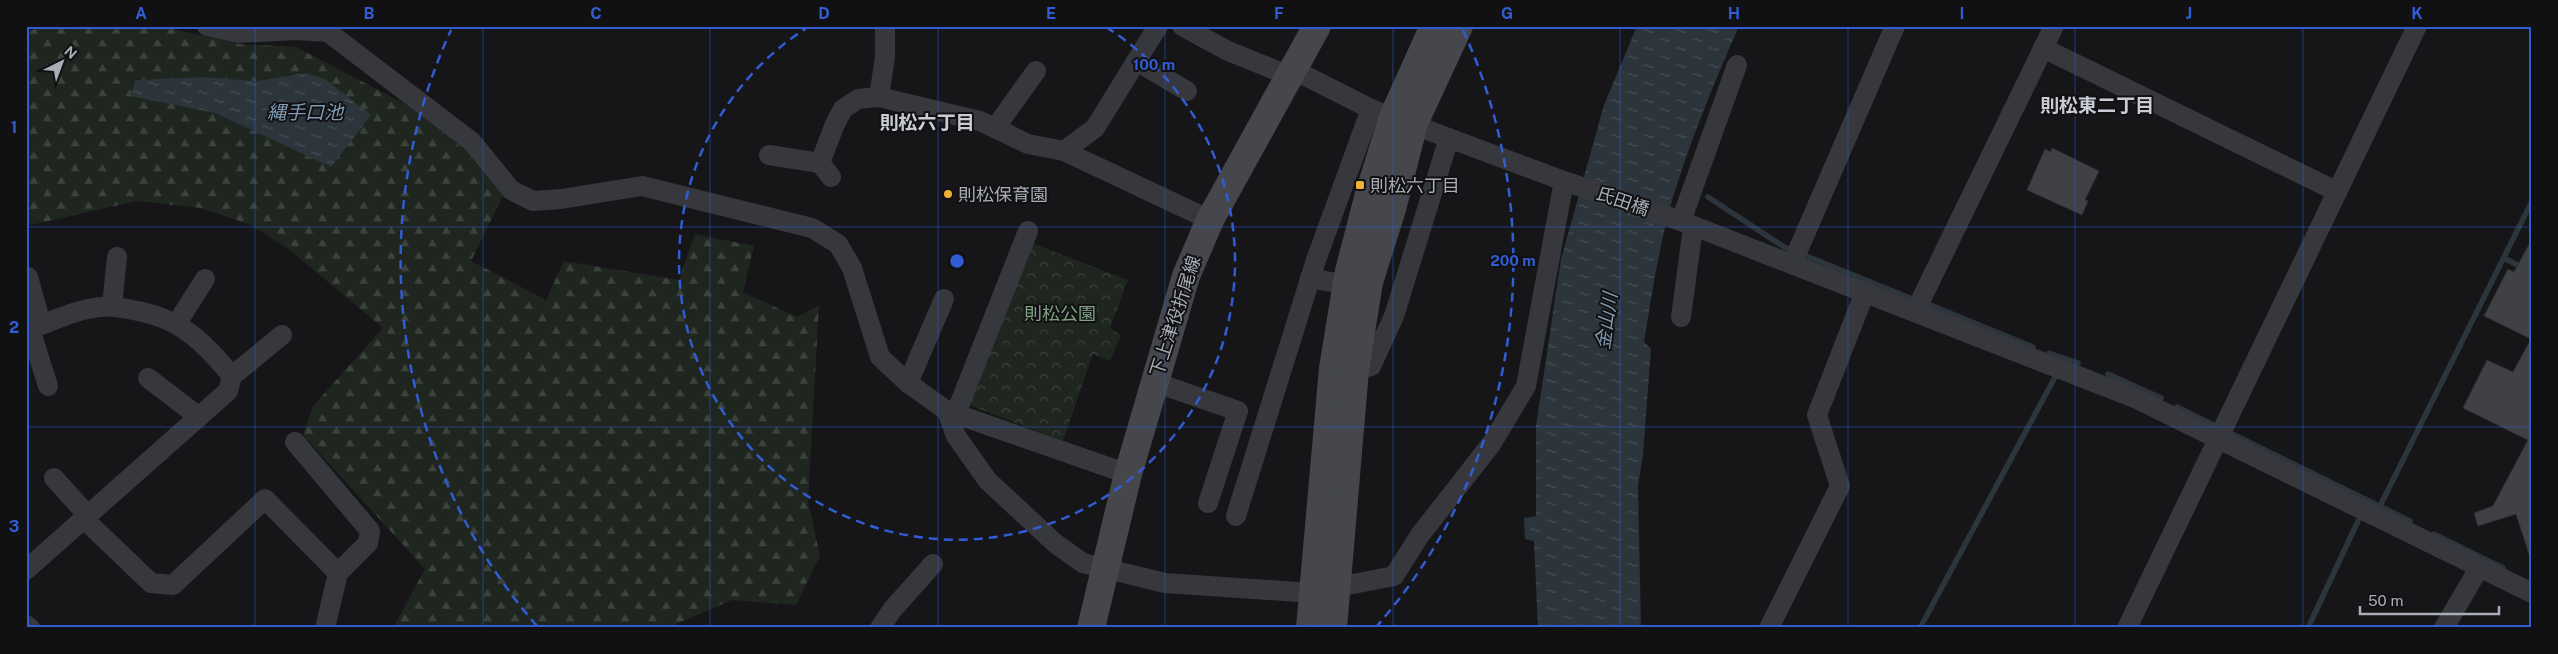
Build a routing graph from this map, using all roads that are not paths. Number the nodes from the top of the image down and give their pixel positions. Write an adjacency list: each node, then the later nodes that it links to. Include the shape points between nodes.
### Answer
1 (207, 26): 46 (street, via 238,33 328,32 472,142 511,190 534,200 642,186 812,228 838,244 852,268 880,357)
2 (885, 26): 17 (street, via 885,57)
3 (1158, 26): 12 (street)
4 (1182, 26): 15 (street, 氏田橋, via 1228,51)
5 (1318, 26): 15 (street, 下上津役折尾線)
6 (1434, 26): 18 (street)
7 (1459, 26): 18 (street)
8 (1895, 26): 29 (street)
9 (2054, 26): 11 (street)
10 (2417, 26): 24 (street)
11 (2043, 48): 24 (street); 37 (street)
12 (1136, 60): 16 (street); 21 (street, via 1095,128)
13 (1737, 66): 26 (street)
14 (1036, 71): 19 (street)
15 (1292, 73): 18 (street, 氏田橋); 25 (street, 下上津役折尾線)
16 (1187, 91)
17 (879, 97): 19 (street, via 980,120); 22 (street, via 858,98 843,109 835,124 825,170)
18 (1392, 116): 20 (street, 氏田橋); 31 (street); 33 (street); 42 (street, via 1392,209 1369,282)
19 (995, 128): 21 (street, via 1028,144)
20 (1449, 138): 23 (street, 氏田橋); 42 (street, via 1394,316 1371,366)
21 (1064, 151): 25 (street)
22 (769, 155)
23 (1568, 182): 26 (street, 氏田橋); 62 (street, via 1526,386 1492,443 1420,535 1394,576)
24 (2336, 191): 50 (street)
25 (1210, 220): 45 (street, 下上津役折尾線, via 1186,276)
26 (1683, 223): 29 (street, 氏田橋); 38 (street)
27 (1028, 231): 48 (street)
28 (117, 257): 36 (street)
29 (1792, 264): 34 (street, 氏田橋)
30 (28, 277): 40 (street)
31 (1310, 278): 33 (street); 55 (street)
32 (205, 279): 39 (street)
33 (1347, 284): 62 (street, via 1333,368)
34 (1865, 292): 37 (street, 氏田橋); 71 (street, via 1818,415 1840,486)
35 (944, 299): 46 (street)
36 (112, 306): 39 (street, via 150,313); 40 (street, via 88,309)
37 (1915, 312): 50 (street, 氏田橋, via 2136,399)
38 (1680, 317)
39 (177, 323): 43 (street, via 209,348)
40 (32, 328): 47 (street)
41 (282, 335): 43 (street)
42 (1355, 370): 62 (street)
43 (232, 376): 49 (street, via 228,392)
44 (148, 378): 49 (street)
45 (1154, 382): 52 (street, 下上津役折尾線); 54 (street, via 1238,411)
46 (908, 383): 48 (street)
47 (48, 386)
48 (952, 412): 52 (street); 60 (street, via 956,436 988,481 1056,544 1083,563)
49 (199, 417): 56 (street)
50 (2217, 438): 58 (street, 氏田橋); 72 (street)
51 (295, 442): 61 (street, via 370,531 368,543)
52 (1128, 474): 60 (street, 下上津役折尾線)
53 (54, 478): 56 (street, via 82,509)
54 (1208, 503)
55 (1236, 516)
56 (85, 520): 59 (street); 61 (street, via 151,582 173,585 265,499)
57 (933, 564): 67 (street)
58 (2479, 568): 63 (street, 氏田橋); 73 (street)
59 (26, 570)
60 (1103, 570): 62 (street, via 1165,583); 68 (street, 下上津役折尾線)
61 (338, 573): 66 (street)
62 (1324, 590): 69 (street); 70 (street)
63 (2532, 593)
64 (26, 625): 65 (street)
65 (30, 628)
66 (325, 628)
67 (880, 628)
68 (1091, 628)
69 (1310, 628)
70 (1333, 628)
71 (1769, 628)
72 (2127, 628)
73 (2444, 628)

